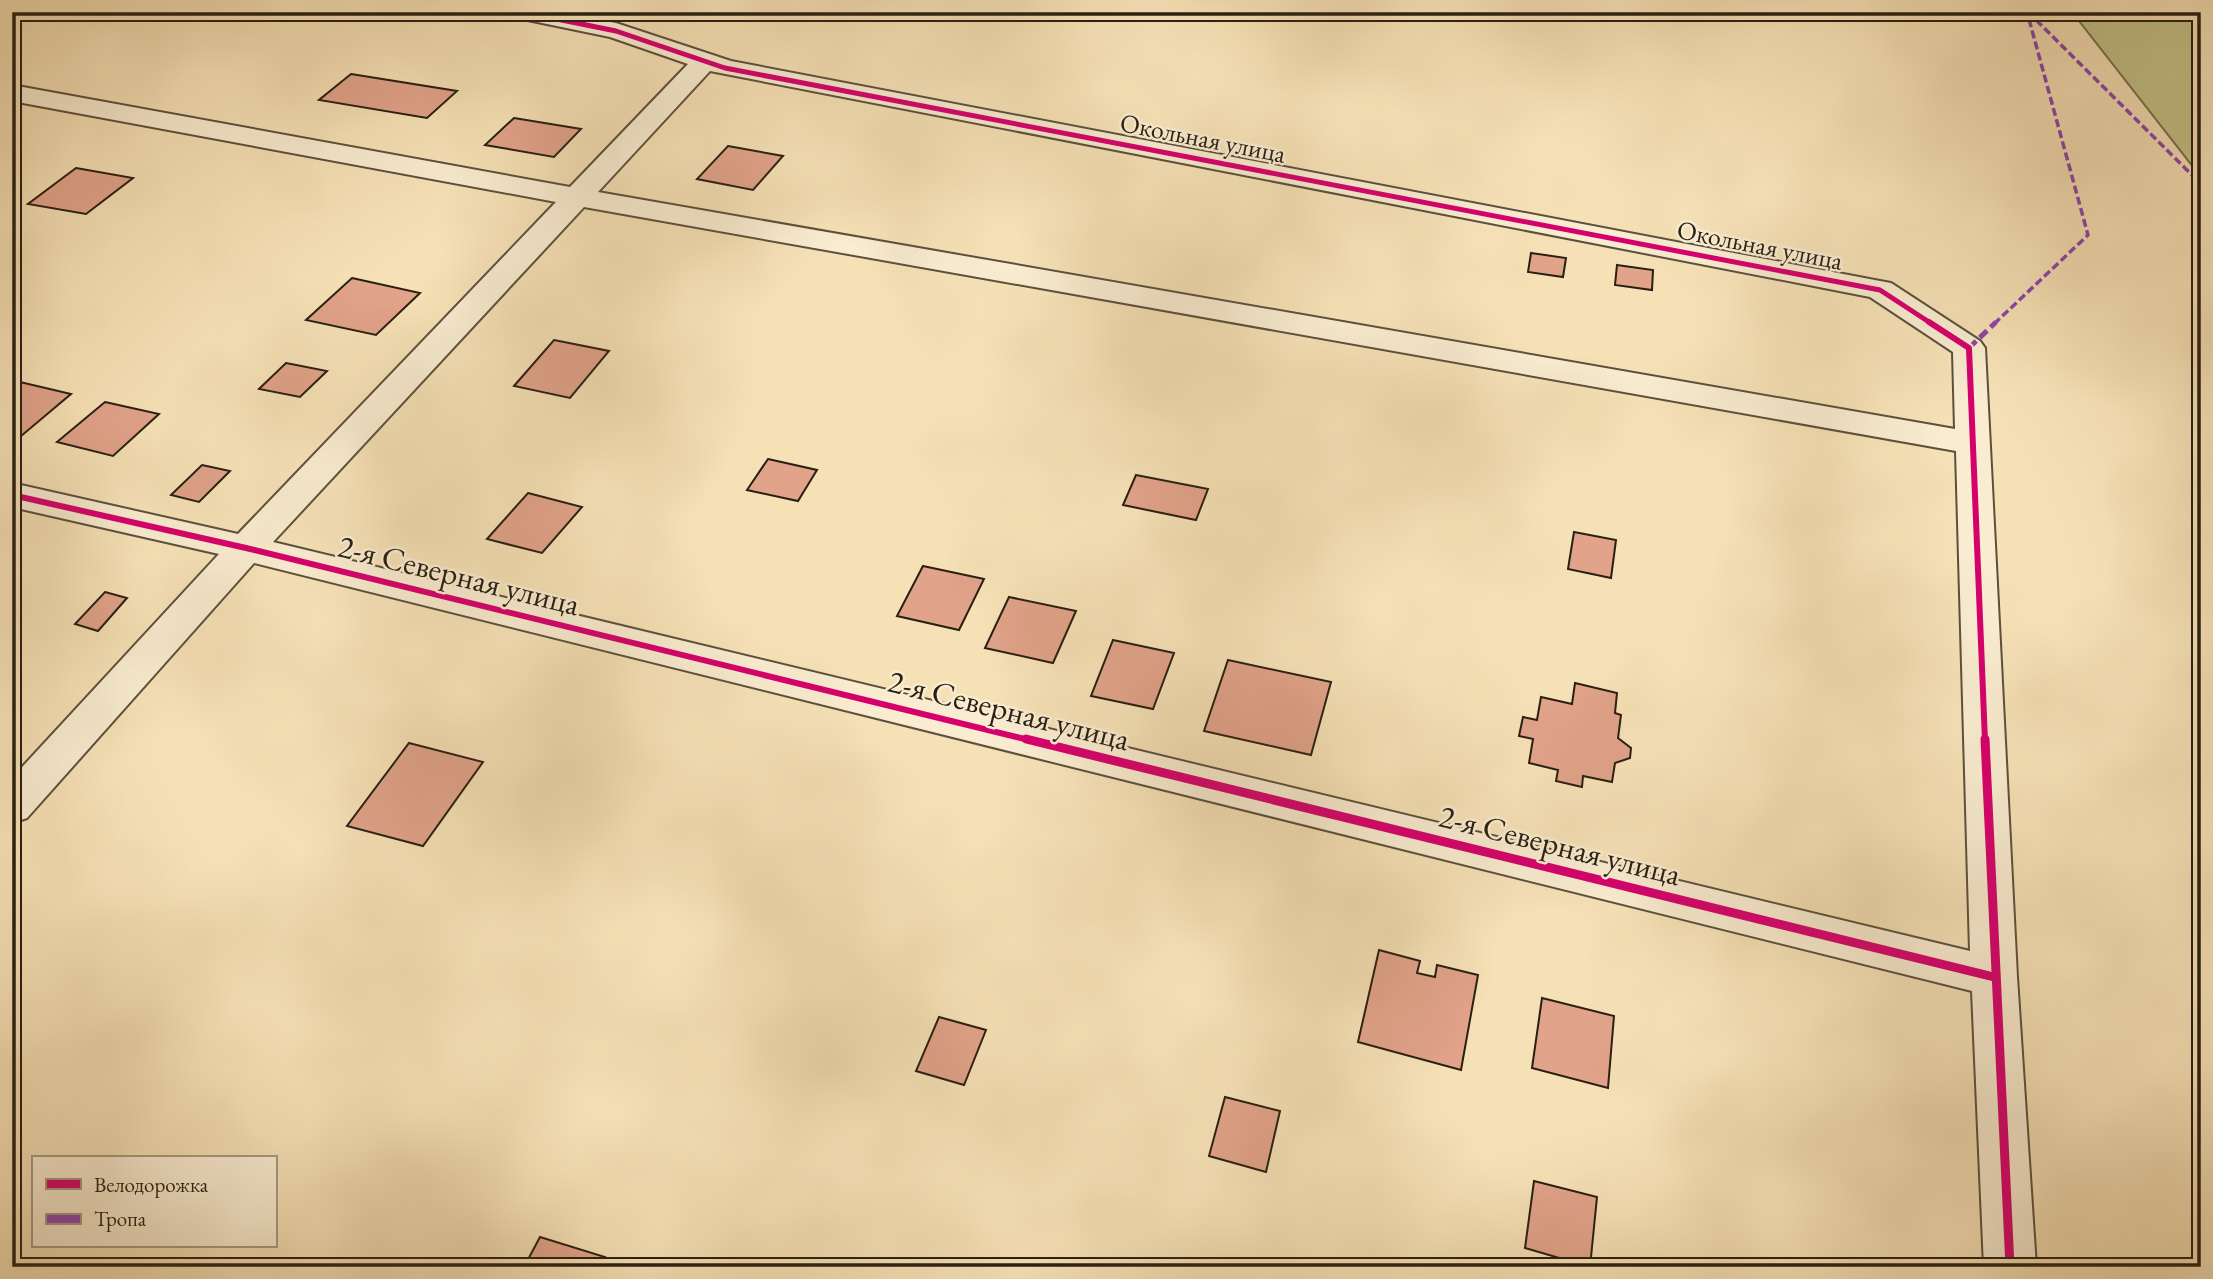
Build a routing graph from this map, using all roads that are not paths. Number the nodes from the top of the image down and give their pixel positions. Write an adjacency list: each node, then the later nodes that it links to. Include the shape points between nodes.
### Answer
1 (522, 12): 2 (street, Окольная улица, via 617,31)
2 (705, 61): 4 (street); 5 (street, Окольная улица, via 738,71 1880,290 1969,348)
3 (12, 93): 4 (street)
4 (577, 197): 5 (street); 7 (street)
5 (1973, 443): 9 (street)
6 (12, 495): 7 (street, 2-я Северная улица)
7 (246, 548): 8 (street); 9 (street, 2-я Северная улица)
8 (12, 806)
9 (1994, 976): 10 (street)
10 (2010, 1267)

